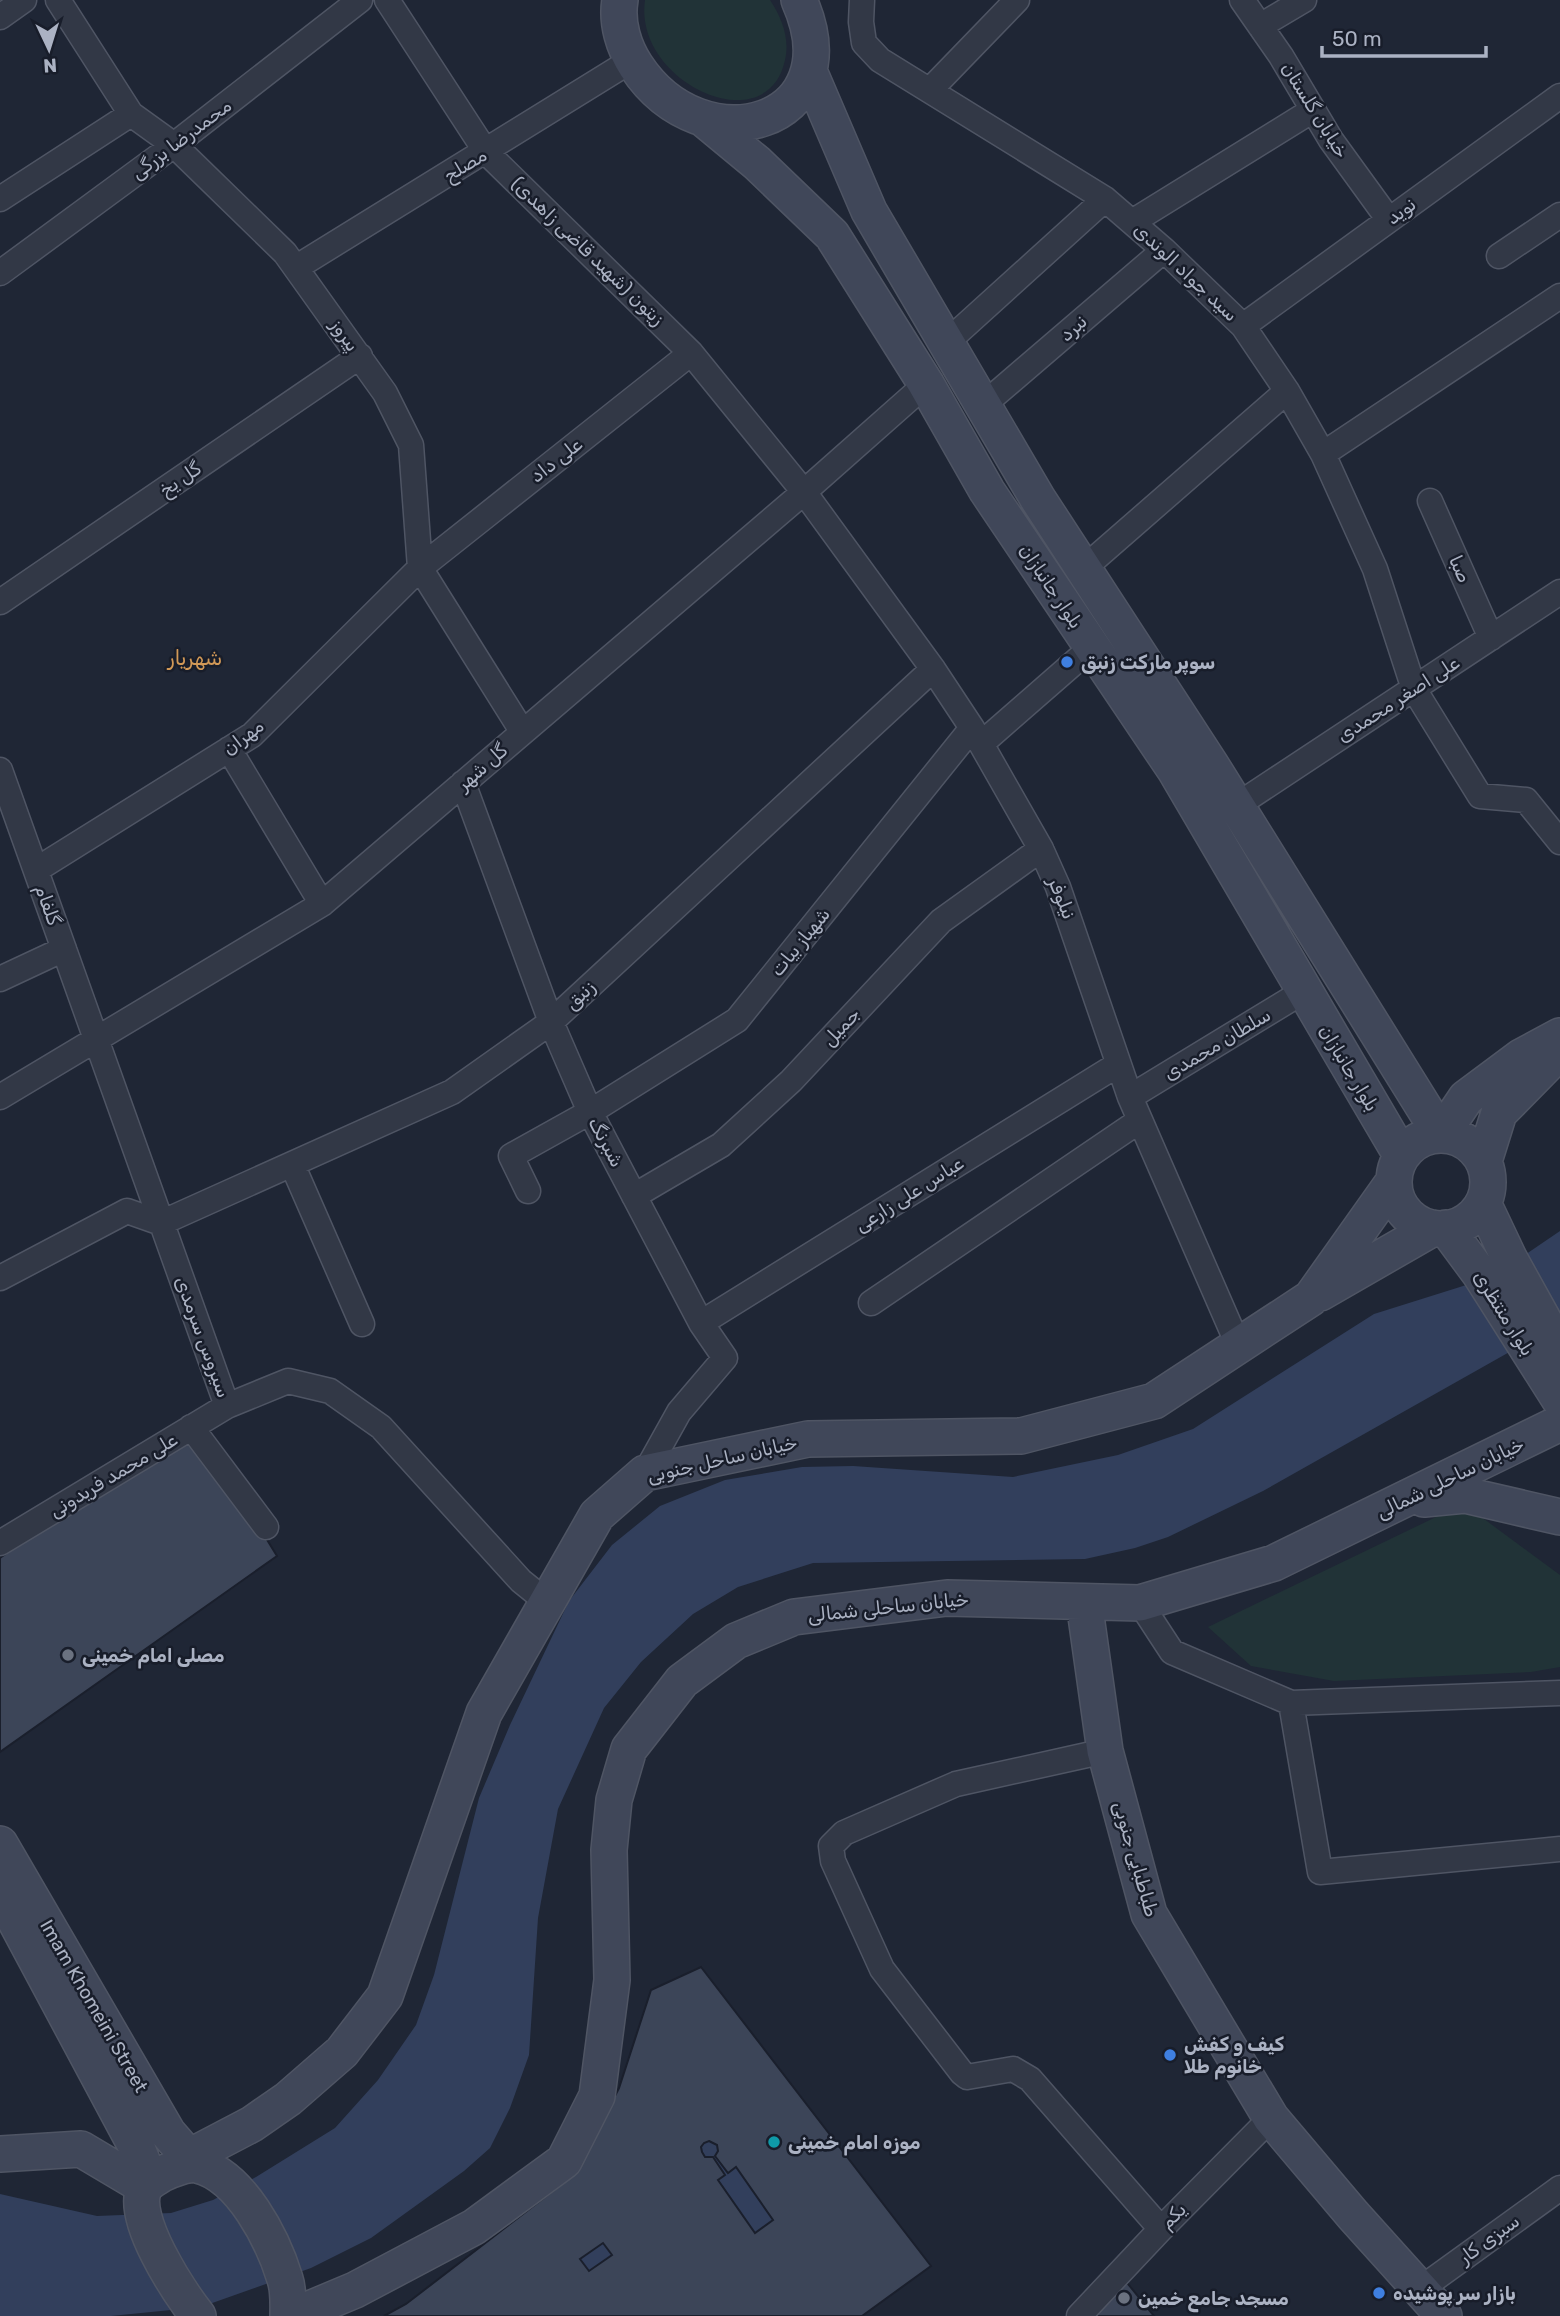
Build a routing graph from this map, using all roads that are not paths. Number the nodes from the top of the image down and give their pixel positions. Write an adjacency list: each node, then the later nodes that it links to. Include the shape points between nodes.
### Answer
1 (24, 0): 11 (street)
2 (58, 0): 18 (street, پیروز)
3 (360, 0): 20 (street, محمدرضا بزرگی)
4 (387, 0): 21 (street, زیتون (شهید قاضی زاهدی))
5 (799, 0): 14 (main road, via 810,34)
6 (862, 0): 15 (street, سید جواد الوندی, via 864,43 880,61)
7 (1017, 0): 15 (street)
8 (1242, 0): 12 (street, خیابان گلستان)
9 (1304, 0): 12 (street)
10 (619, 2): 13 (main road, via 622,34)
11 (0, 17)
12 (1259, 26): 17 (street, خیابان گلستان)
13 (632, 60): 19 (main road, via 670,103); 21 (street, مصلح)
14 (809, 71): 19 (main road, via 791,102 760,121 723,124); 33 (main road, بلوار جانبازان, via 869,211)
15 (930, 90): 23 (street, سید جواد الوندی)
16 (1560, 96): 25 (street, نوید)
17 (1313, 110): 25 (street, خیابان گلستان); 26 (street)
18 (131, 114): 20 (street, پیروز); 22 (street)
19 (705, 120): 36 (main road, بلوار جانبازان, via 832,235)
20 (174, 145): 29 (street, پیروز); 30 (street, محمدرضا بزرگی)
21 (486, 152): 29 (street, مصلح); 34 (street, زیتون (شهید قاضی زاهدی))
22 (0, 199)
23 (1105, 199): 26 (street, سید جواد الوندی); 33 (street)
24 (1560, 215): 28 (street)
25 (1389, 220): 32 (street, نوید)
26 (1132, 222): 27 (street, سید جواد الوندی)
27 (1164, 250): 32 (street, سید جواد الوندی); 38 (street, نبرد)
28 (1499, 256)
29 (298, 267): 35 (street, پیروز)
30 (0, 273)
31 (1560, 296): 39 (street)
32 (1243, 326): 37 (street, سید جواد الوندی)
33 (946, 343): 38 (main road, بلوار جانبازان)
34 (691, 353): 40 (street, زیتون (شهید قاضی زاهدی)); 42 (street, علی داد)
35 (360, 356): 42 (street, پیروز, via 386,393 411,445); 45 (street, گل یخ)
36 (926, 384): 40 (street, گل شهر); 47 (main road, بلوار جانبازان, via 987,491)
37 (1287, 391): 39 (street, سید جواد الوندی); 43 (street)
38 (982, 406): 43 (main road, بلوار جانبازان)
39 (1323, 454): 49 (street, سید جواد الوندی, via 1375,569)
40 (804, 492): 48 (street, نیلوفر); 50 (street, گل شهر)
41 (1430, 501): 46 (street, صبا)
42 (420, 568): 50 (street, پیروز); 52 (street, مهران, via 252,734)
43 (1083, 569): 55 (main road, بلوار جانبازان)
44 (1560, 592): 46 (street, علی اصغر محمدی)
45 (0, 602)
46 (1490, 638): 49 (street, علی اصغر محمدی)
47 (1092, 647): 51 (street, شهباز بیات); 62 (main road, بلوار جانبازان, via 1175,770)
48 (933, 669): 51 (street, نیلوفر); 63 (street, زنبق)
49 (1414, 689): 55 (street, علی اصغر محمدی); 56 (street, سید جواد الوندی, via 1480,796 1526,800)
50 (522, 732): 54 (street, گل شهر)
51 (976, 736): 57 (street, نیلوفر); 70 (street, شهباز بیات, via 737,1020)
52 (229, 749): 58 (street, مهران); 59 (street)
53 (0, 770): 58 (street, گلفام)
54 (463, 783): 59 (street, گل شهر); 63 (street, شبرنگ)
55 (1236, 806): 72 (main road, بلوار جانبازان)
56 (1560, 842)
57 (1041, 849): 67 (street, نیلوفر, via 1073,926); 77 (street, جمیل, via 941,921 791,1081 721,1145)
58 (36, 870): 60 (street, گلفام)
59 (322, 904): 65 (street, گل شهر)
60 (64, 949): 61 (street); 65 (street, گلفام)
61 (0, 979)
62 (1304, 990): 69 (street, سلطان محمدی); 75 (main road, بلوار جانبازان)
63 (551, 1022): 70 (street, شبرنگ); 74 (street, زنبق, via 452,1092)
64 (1560, 1037): 72 (main road, via 1521,1056 1466,1098)
65 (96, 1040): 68 (street, گل شهر); 79 (street, سیروس سرمدی)
66 (1560, 1051): 73 (main road, via 1500,1113)
67 (1117, 1065): 69 (street, نیلوفر); 85 (street, عباس علی زارعی)
68 (0, 1097)
69 (1130, 1097): 71 (street, نیلوفر)
70 (590, 1112): 76 (street, شهباز بیات, via 511,1156); 77 (street, شبرنگ)
71 (1139, 1121): 84 (street); 87 (street, نیلوفر)
72 (1441, 1135): 73 (main road, via 1466,1142); 75 (main road, via 1412,1144)
73 (1483, 1161): 78 (main road, via 1488,1182)
74 (292, 1164): 79 (street, زنبق); 86 (street)
75 (1398, 1168): 80 (main road, via 1396,1194 1401,1206 1420,1224); 83 (main road, خیابان ساحل جنوبی)
76 (528, 1191)
77 (634, 1196): 85 (street, شبرنگ)
78 (1483, 1203): 80 (main road, via 1468,1220); 81 (main road, بلوار منتظری)
79 (161, 1223): 82 (street, via 127,1211); 90 (street, سیروس سرمدی)
80 (1440, 1228): 81 (main road, بلوار منتظری); 83 (main road)
81 (1494, 1266): 88 (main road, بلوار منتظری)
82 (0, 1278)
83 (1311, 1298): 87 (main road, خیابان ساحل جنوبی)
84 (871, 1303)
85 (701, 1323): 93 (street, شبرنگ, via 725,1358 679,1412)
86 (362, 1324)
87 (1239, 1347): 93 (main road, خیابان ساحل جنوبی, via 1154,1401 1021,1436 808,1439)
88 (1549, 1350): 89 (main road, بلوار منتظری)
89 (1560, 1399)
90 (227, 1406): 92 (street, علی محمد فریدونی); 98 (street, سیروس سرمدی, via 288,1381 330,1391 381,1427 521,1581)
91 (1560, 1423): 94 (main road, خیابان ساحلی شمالی)
92 (191, 1427): 96 (street); 97 (street, علی محمد فریدونی)
93 (645, 1473): 98 (main road, خیابان ساحل جنوبی, via 597,1515)
94 (1404, 1502): 95 (main road, via 1465,1495); 100 (main road, خیابان ساحلی شمالی, via 1274,1563)
95 (1560, 1517)
96 (265, 1527)
97 (0, 1543)
98 (547, 1602): 109 (main road, خیابان ساحل جنوبی, via 484,1713 385,1996 342,2052)
99 (1084, 1602): 100 (main road, خیابان ساحلی شمالی); 103 (main road, طباطبایی جنوبی); 118 (main road, خیابان ساحلی شمالی, via 947,1598 794,1617 736,1641 682,1681 629,1749 614,1800 609,1850 612,1980 597,2096 564,2161 474,2227 355,2290)
100 (1140, 1603): 102 (street, via 1172,1652)
101 (1560, 1693): 102 (street)
102 (1291, 1703): 105 (street, via 1320,1872)
103 (1105, 1751): 108 (main road, طباطبایی جنوبی, via 1149,1914); 116 (street, via 956,1784 844,1833 831,1846 832,1861 881,1969 962,2073 967,2077 1013,2069 1030,2079)
104 (0, 1844): 112 (main road, Imam Khomeini Street, via 168,2133)
105 (1560, 1849)
106 (0, 1892): 107 (main road, Imam Khomeini Street)
107 (107, 2092): 110 (main road, via 106,2112 90,2140); 115 (main road, Imam Khomeini Street, via 137,2148)
108 (1271, 2118): 116 (street, یکم); 117 (main road, طباطبایی جنوبی)
109 (252, 2124): 112 (main road, خیابان ساحل جنوبی); 113 (main road)
110 (73, 2150): 111 (main road); 115 (main road, via 78,2168)
111 (0, 2154)
112 (192, 2161): 113 (main road); 115 (main road, خیابان ساحل جنوبی, via 167,2171)
113 (231, 2186): 118 (main road, via 250,2206 270,2240 286,2281)
114 (1560, 2188): 117 (street, سبزی کار)
115 (145, 2197): 119 (main road, Imam Khomeini Street, via 147,2226)
116 (1161, 2229): 120 (street, یکم)
117 (1419, 2290): 121 (main road, طباطبایی جنوبی)
118 (290, 2309)
119 (198, 2316)
120 (1079, 2316)
121 (1444, 2316)

